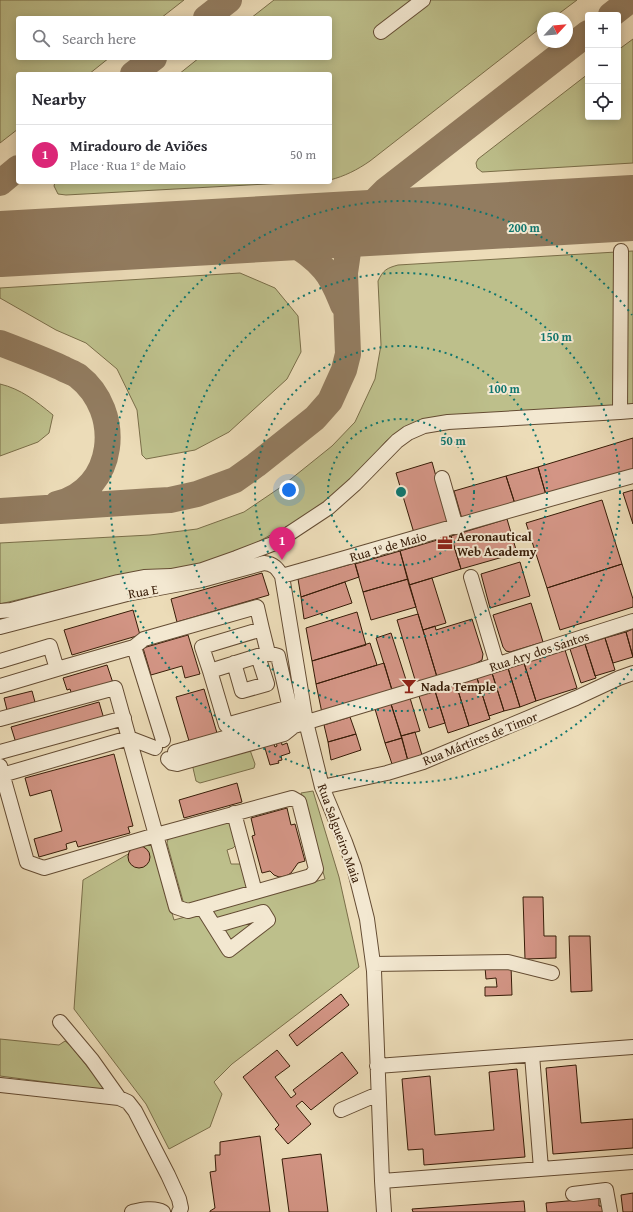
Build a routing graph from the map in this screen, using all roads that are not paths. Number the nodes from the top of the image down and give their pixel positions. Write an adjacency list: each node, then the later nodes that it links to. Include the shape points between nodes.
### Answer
1 (423, 0): 2 (street)
2 (381, 32)
3 (621, 251): 4 (street)
4 (627, 411): 10 (street, via 448,422 424,426 397,440 328,508 275,543 202,570 118,582)
5 (633, 476): 7 (street, Rua 1º de Maio)
6 (442, 478): 7 (street)
7 (456, 526): 8 (street, Rua 1º de Maio)
8 (282, 576): 12 (street, Rua E, via 276,567 264,563 202,580 127,594); 26 (street, Rua Salgueiro Maia)
9 (471, 577): 18 (street)
10 (0, 611)
11 (633, 621): 18 (street, Rua Ary dos Santos)
12 (0, 627)
13 (262, 630): 14 (street, via 257,606 144,639); 15 (street); 20 (street, via 202,648)
14 (134, 647): 19 (street); 28 (street)
15 (263, 655): 17 (street); 17 (street, via 267,684 242,691); 23 (street, via 278,656)
16 (0, 661): 19 (street, via 50,646)
17 (234, 664): 20 (street)
18 (497, 664): 26 (street, Rua Ary dos Santos)
19 (56, 669): 22 (street)
20 (210, 671): 23 (street, via 226,725)
21 (633, 673): 31 (street, Rua Mártires de Timor, via 422,762 387,773)
22 (0, 686)
23 (290, 707): 26 (street)
24 (124, 718): 25 (street, via 115,688); 27 (street); 29 (street)
25 (0, 719)
26 (300, 724): 28 (street, Rua Ary dos Santos, via 284,734 177,764 172,763 173,744 168,740); 31 (street, Rua Salgueiro Maia)
27 (129, 738): 28 (street); 30 (street); 33 (street)
28 (159, 744)
29 (0, 752)
30 (1, 771): 33 (street, via 27,862 44,868)
31 (322, 787): 37 (street, Rua Salgueiro Maia, via 354,867 367,919)
32 (234, 813): 33 (street); 34 (street); 34 (street, via 292,798 299,802 316,869 311,876)
33 (156, 835): 35 (street, via 176,907 188,911)
34 (255, 892): 35 (street)
35 (202, 907): 36 (street)
36 (214, 926)
37 (373, 964): 38 (street, via 508,962); 42 (street, Rua Salgueiro Maia)
38 (552, 973)
39 (60, 1022): 45 (street)
40 (633, 1047): 41 (street)
41 (532, 1055): 42 (street); 48 (street)
42 (377, 1066): 44 (street, Rua Salgueiro Maia)
43 (0, 1084): 45 (street)
44 (378, 1094): 46 (street); 49 (street, Rua Salgueiro Maia)
45 (119, 1098): 51 (street, via 128,1102 135,1111 168,1175)
46 (341, 1110)
47 (633, 1162): 48 (street)
48 (541, 1169): 49 (street)
49 (382, 1181): 54 (street, Rua Salgueiro Maia)
50 (573, 1194): 55 (street, via 606,1190)
51 (182, 1211)
52 (132, 1212): 53 (street, via 151,1209)
53 (163, 1212)
54 (384, 1212)
55 (610, 1212)

